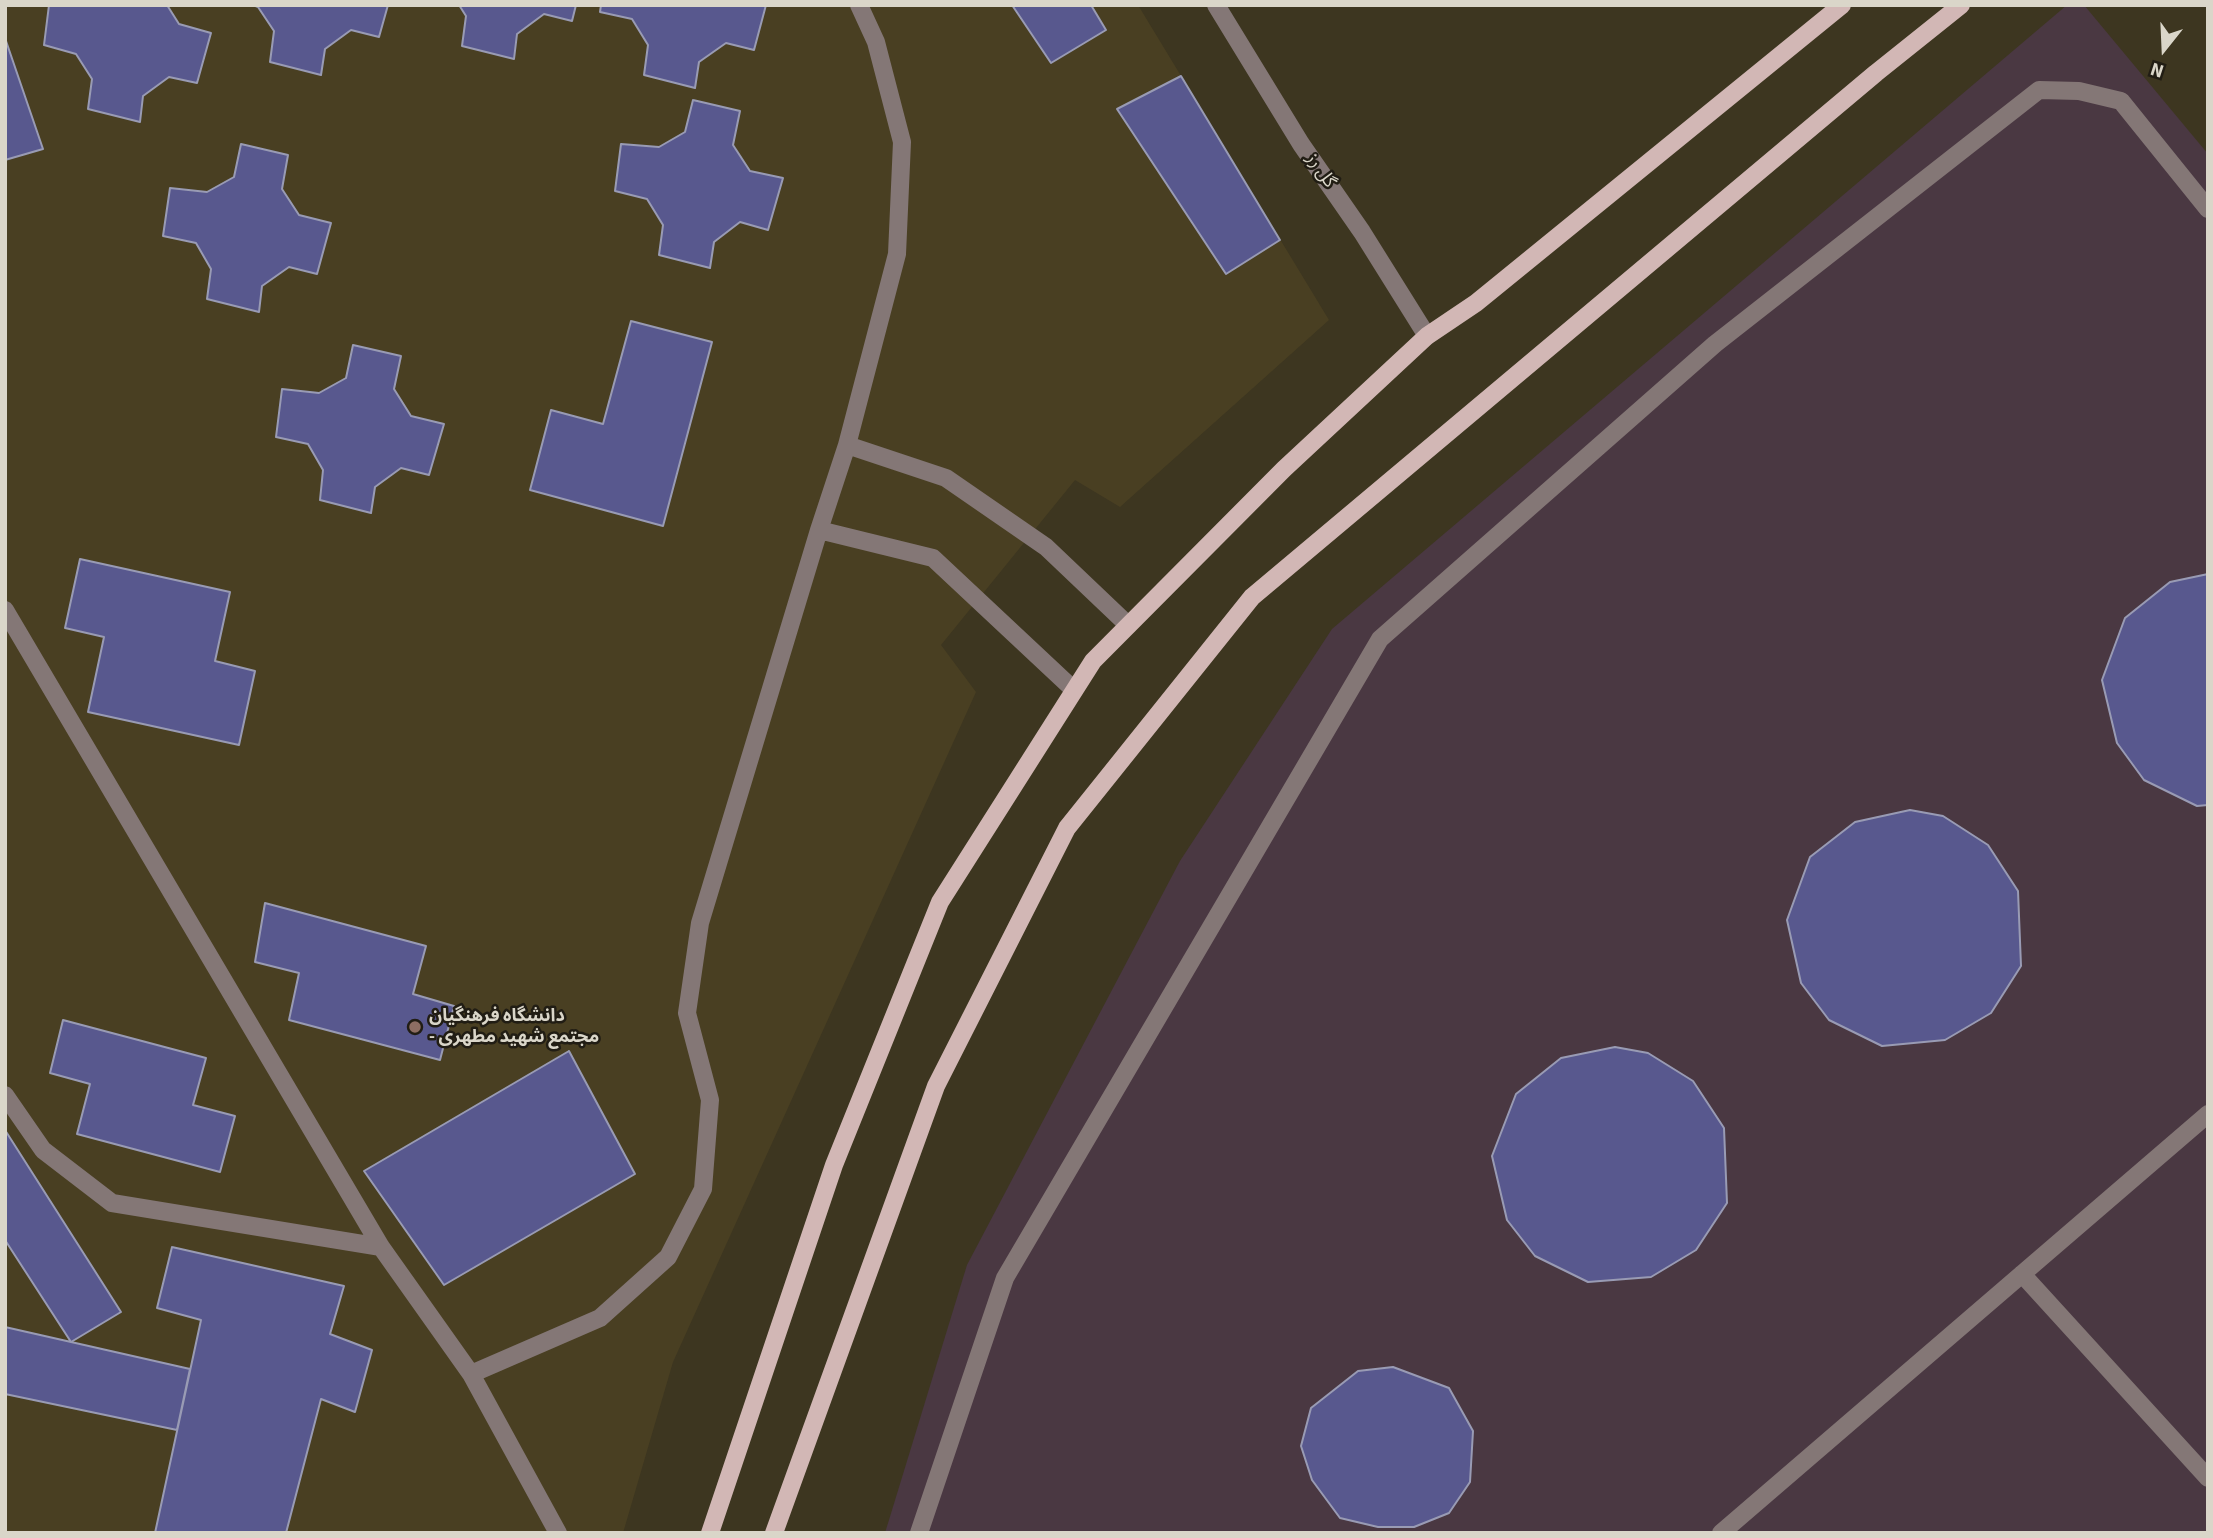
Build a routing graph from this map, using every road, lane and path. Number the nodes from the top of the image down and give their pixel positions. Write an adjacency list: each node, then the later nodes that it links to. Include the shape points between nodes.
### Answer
1 (859, 5): 7 (street, via 876,42 902,142 897,254)
2 (1216, 5): 6 (street, گل رز)
3 (1842, 5): 6 (main road, via 1476,303)
4 (1961, 5): 20 (main road, via 1251,597 1067,828 936,1086)
5 (2208, 209): 21 (street, via 2121,101 2079,91 2039,90 1715,344 1380,639 1005,1278)
6 (1427, 335): 10 (main road)
7 (846, 445): 8 (street); 10 (street, via 946,478 1046,547)
8 (819, 530): 11 (street, via 933,558); 16 (street, via 701,923 687,1013 710,1100 703,1189 668,1257 600,1318)
9 (5, 610): 14 (street)
10 (1128, 625): 11 (main road, via 1093,661)
11 (1074, 690): 19 (main road, via 940,902 834,1165)
12 (5, 1095): 14 (street, via 43,1150 112,1203)
13 (2208, 1114): 15 (street)
14 (381, 1247): 16 (street)
15 (2022, 1274): 17 (street); 22 (street)
16 (471, 1374): 18 (street)
17 (2208, 1478)
18 (558, 1533)
19 (710, 1533)
20 (774, 1533)
21 (919, 1533)
22 (1721, 1533)

